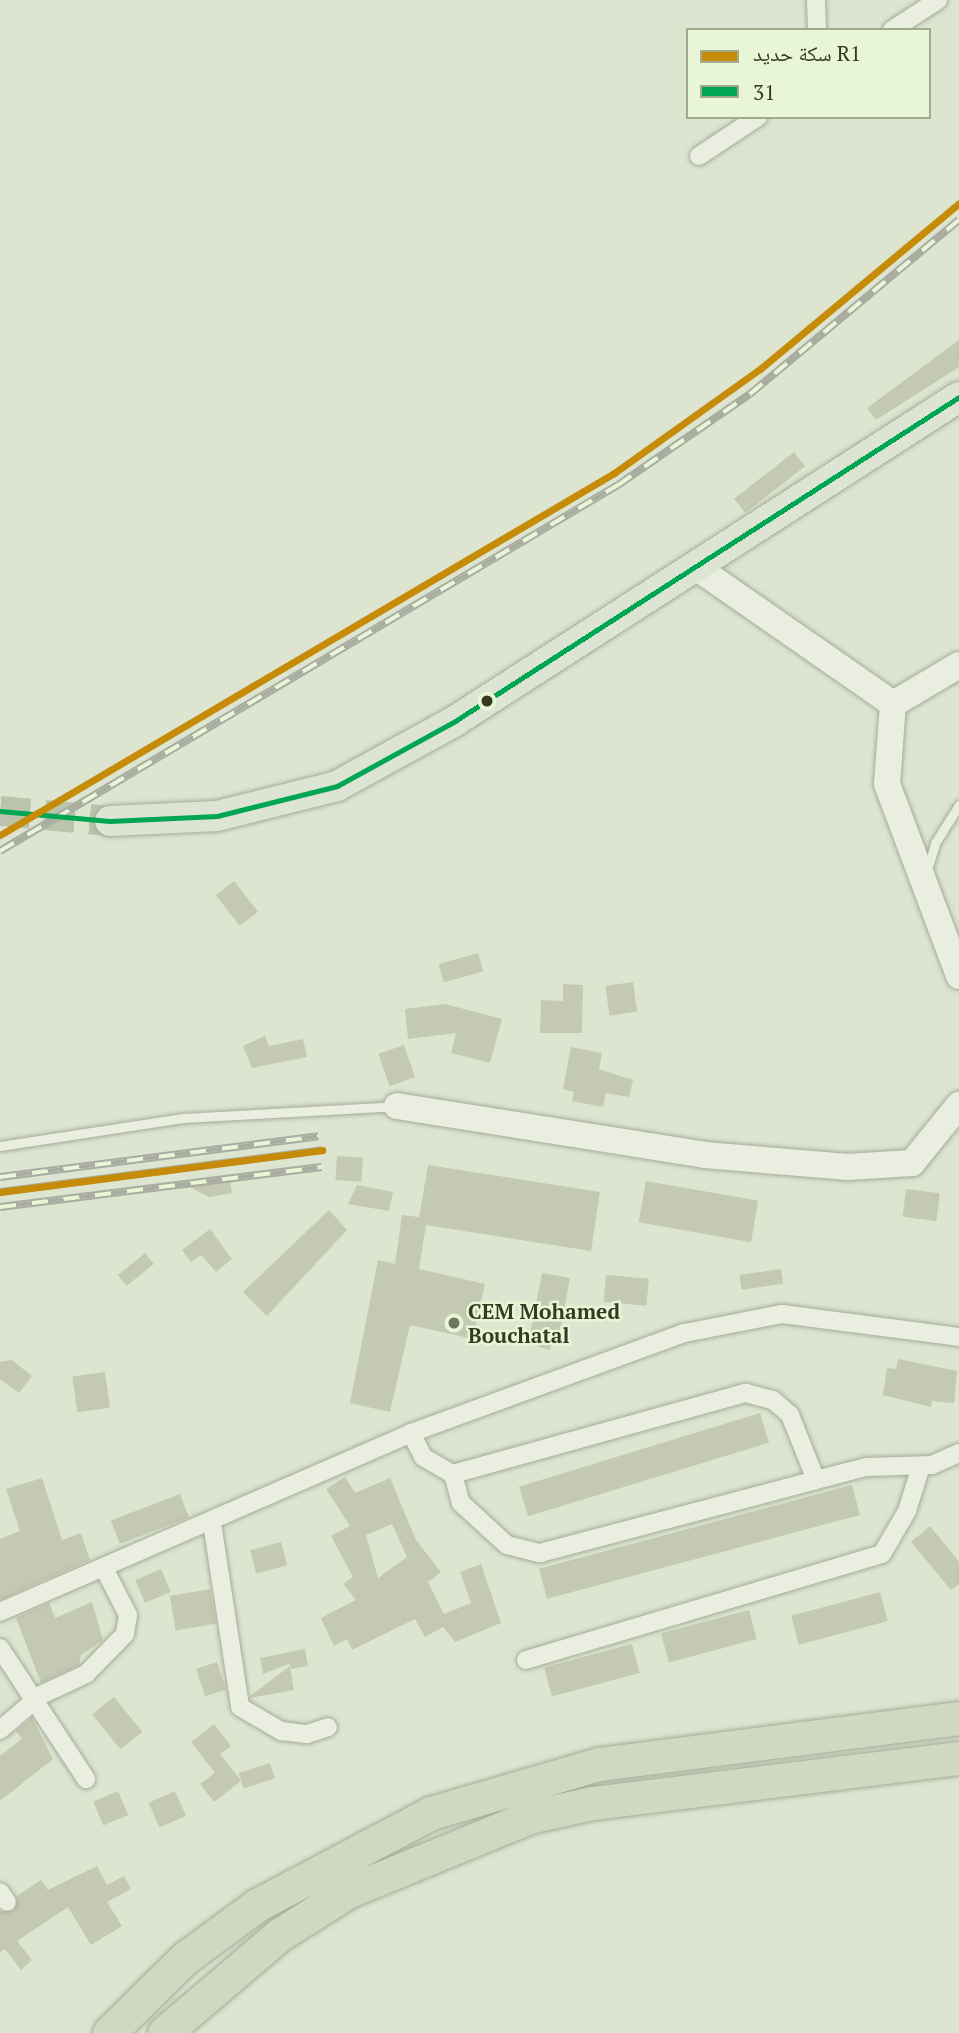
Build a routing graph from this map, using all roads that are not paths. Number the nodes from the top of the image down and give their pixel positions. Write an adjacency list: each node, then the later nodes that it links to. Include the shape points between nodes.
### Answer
1 (816, 0): 3 (street)
2 (938, 0): 4 (street)
3 (817, 28)
4 (895, 28)
5 (755, 119): 6 (street)
6 (699, 156)
7 (959, 397): 8 (main road)
8 (696, 567): 10 (street); 12 (main road, via 455,721 337,786 217,816)
9 (959, 664): 10 (street)
10 (893, 704): 13 (street, via 887,784)
11 (959, 805): 13 (lane, via 935,843)
12 (110, 821)
13 (923, 882): 14 (street)
14 (959, 976)
15 (959, 1105): 16 (street, via 912,1163 847,1167 705,1155)
16 (397, 1106): 17 (lane, via 183,1118)
17 (0, 1146)
18 (959, 1337): 19 (street, via 782,1314 685,1333)
19 (411, 1433): 22 (street, via 423,1457); 24 (street)
20 (959, 1453): 21 (street)
21 (921, 1466): 23 (street, via 866,1467); 28 (street, via 908,1511 882,1554)
22 (453, 1474): 23 (street, via 461,1503 506,1545 540,1553); 23 (street, via 746,1393 773,1400 790,1415)
23 (816, 1480)
24 (212, 1523): 25 (street); 31 (street, via 240,1707 281,1731 307,1734)
25 (104, 1568): 26 (street); 29 (street, via 128,1615 125,1634 86,1674)
26 (0, 1612)
27 (0, 1648): 29 (street)
28 (526, 1660)
29 (36, 1700): 32 (street); 34 (street)
30 (959, 1718): 35 (highway, via 599,1764 431,1813 257,1905 184,1958)
31 (328, 1727)
32 (0, 1730)
33 (959, 1758): 36 (highway, via 592,1802 529,1817 349,1891 279,1935)
34 (86, 1779)
35 (109, 2033)
36 (164, 2033)

